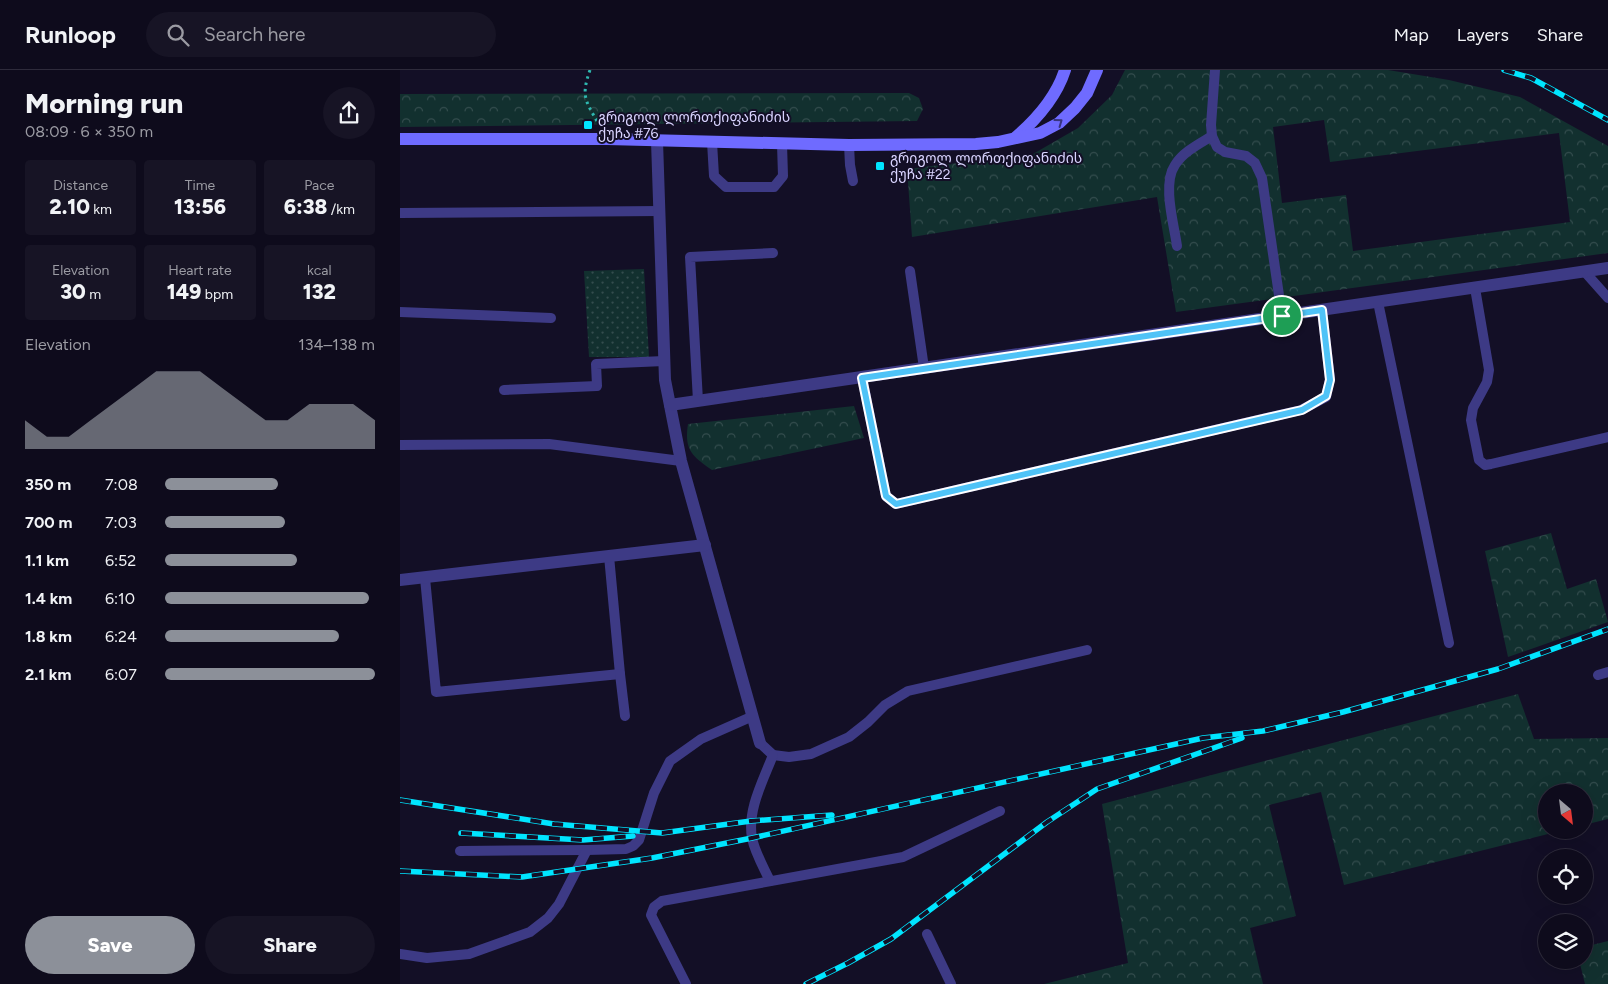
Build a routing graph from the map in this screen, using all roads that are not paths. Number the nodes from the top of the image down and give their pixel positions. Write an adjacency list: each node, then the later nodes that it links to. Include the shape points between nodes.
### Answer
1 (1065, 70): 6 (street, via 1056,92 1042,112)
2 (1096, 70): 6 (street, one-way to 2, via 1040,133 1058,123 1087,93)
3 (1215, 70): 4 (lane)
4 (1212, 136): 14 (lane, via 1192,148 1174,165 1168,183); 24 (lane, via 1217,147 1246,156 1255,163 1262,178)
5 (400, 139): 7 (street)
6 (1014, 139): 10 (street, via 976,144)
7 (657, 141): 8 (street); 12 (street)
8 (712, 142): 9 (street); 9 (lane, via 714,176 726,187 774,187 783,176)
9 (782, 144): 10 (street)
10 (849, 145): 11 (lane)
11 (853, 181)
12 (660, 211): 13 (lane); 26 (street)
13 (400, 213)
14 (1177, 246)
15 (773, 253): 30 (lane, via 690,257)
16 (1608, 268): 18 (street)
17 (910, 271): 27 (lane)
18 (1584, 271): 19 (street); 20 (lane)
19 (1475, 288): 21 (street); 32 (lane, via 1490,370 1470,420 1479,460 1485,465 1492,464)
20 (1608, 298)
21 (1378, 302): 22 (street); 39 (lane)
22 (1322, 310): 24 (street); 28 (lane, via 1330,380 1326,396 1302,410 896,504 886,496)
23 (400, 312): 25 (lane)
24 (1282, 316): 27 (street)
25 (551, 318)
26 (664, 361): 29 (lane, via 596,364 597,386); 31 (street)
27 (924, 368): 28 (street)
28 (862, 378): 30 (street)
29 (504, 390)
30 (698, 401): 31 (street)
31 (670, 405): 34 (street)
32 (1608, 437)
33 (400, 445): 34 (lane, via 548,444)
34 (681, 461): 35 (street)
35 (705, 545): 36 (street); 43 (street)
36 (609, 556): 37 (street); 41 (lane)
37 (425, 578): 38 (street); 41 (lane, via 436,692)
38 (400, 580)
39 (1449, 643)
40 (1087, 650): 45 (lane, via 908,691 885,705 849,737 811,754)
41 (620, 674): 42 (lane)
42 (625, 716)
43 (753, 716): 44 (street); 47 (lane, via 701,739 670,761 654,792 639,840 633,846)
44 (760, 743): 45 (lane)
45 (773, 755): 49 (lane, via 751,821 754,844)
46 (1000, 810): 49 (lane, via 903,858)
47 (587, 850): 48 (lane); 51 (lane, via 559,904 530,932 468,954 427,958)
48 (460, 851)
49 (770, 881): 52 (lane, via 662,901 654,906 651,915)
50 (927, 934): 53 (lane)
51 (400, 954)
52 (686, 984)
53 (951, 984)

